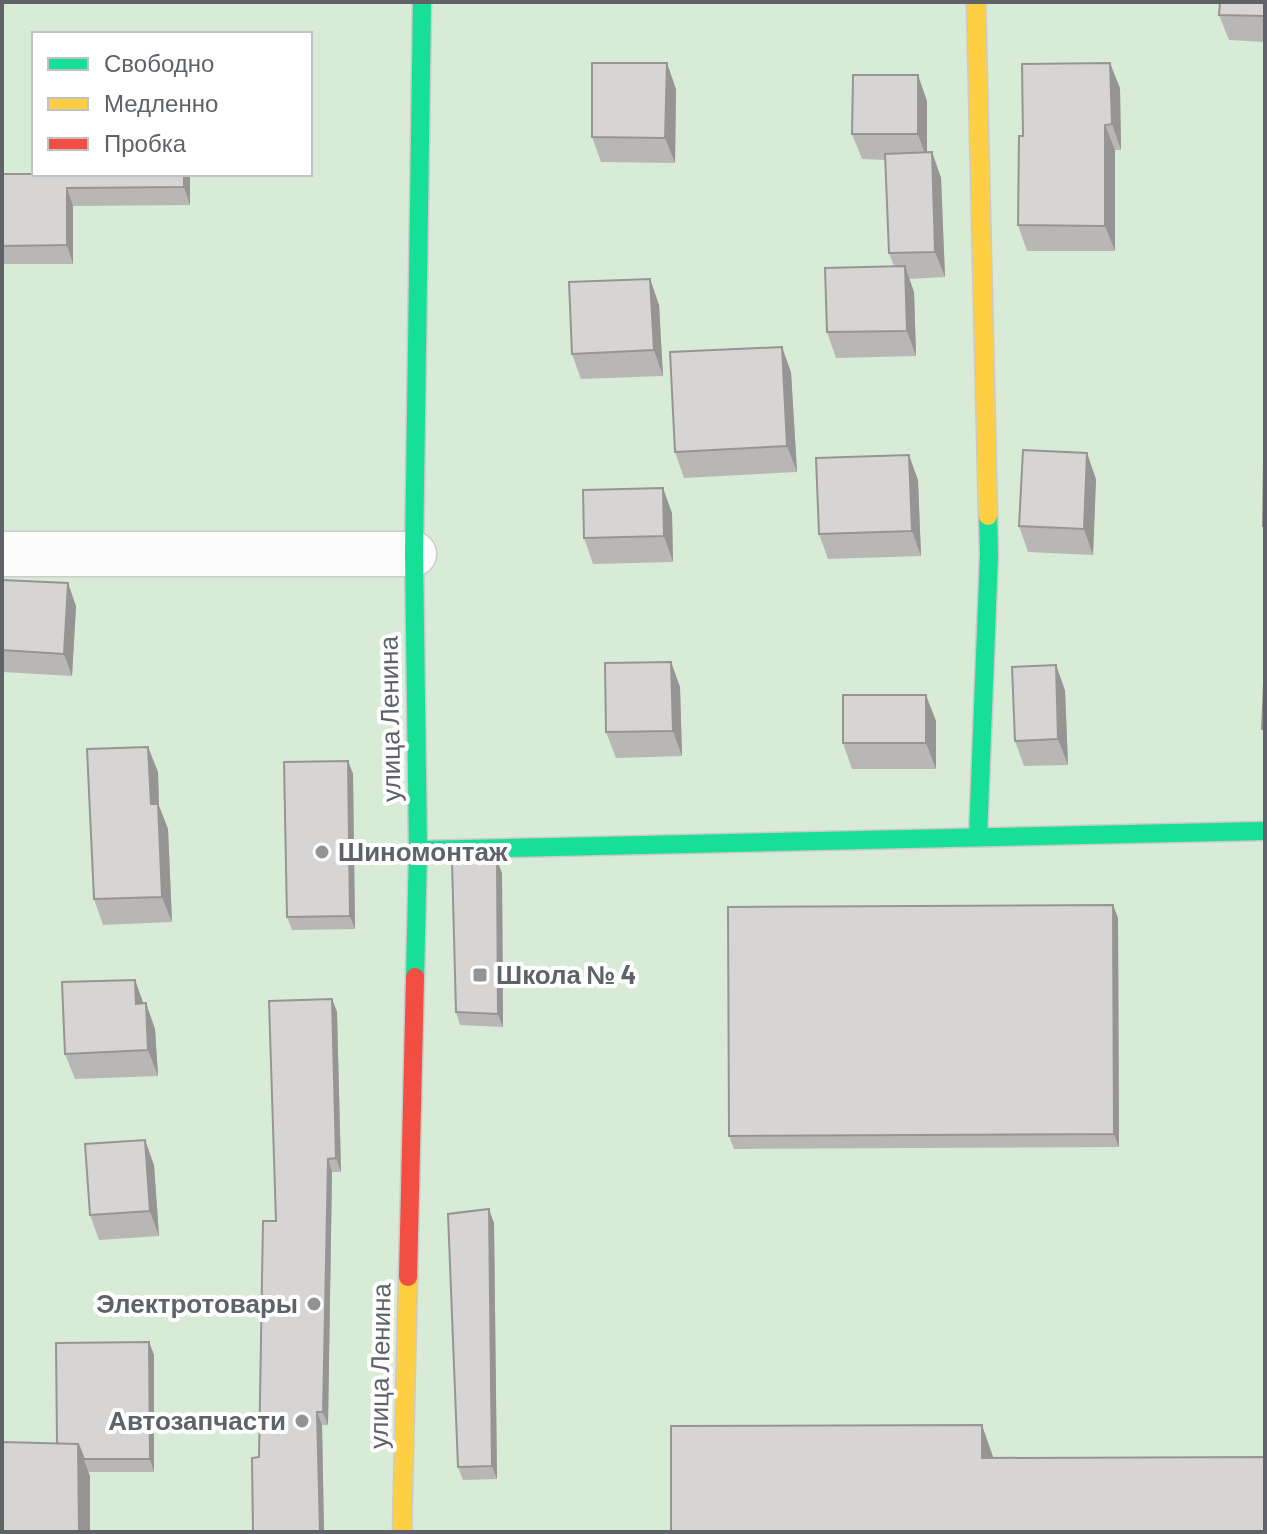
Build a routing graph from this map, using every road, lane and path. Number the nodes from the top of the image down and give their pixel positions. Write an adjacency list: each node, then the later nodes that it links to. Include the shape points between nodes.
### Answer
1 (422, 2): 4 (street, улица Ленина)
2 (976, 2): 6 (street, via 989,554)
3 (2, 554): 4 (street)
4 (414, 554): 7 (street, улица Ленина)
5 (1265, 831): 6 (street)
6 (978, 837): 7 (street)
7 (418, 850): 8 (street, улица Ленина)
8 (402, 1532)

